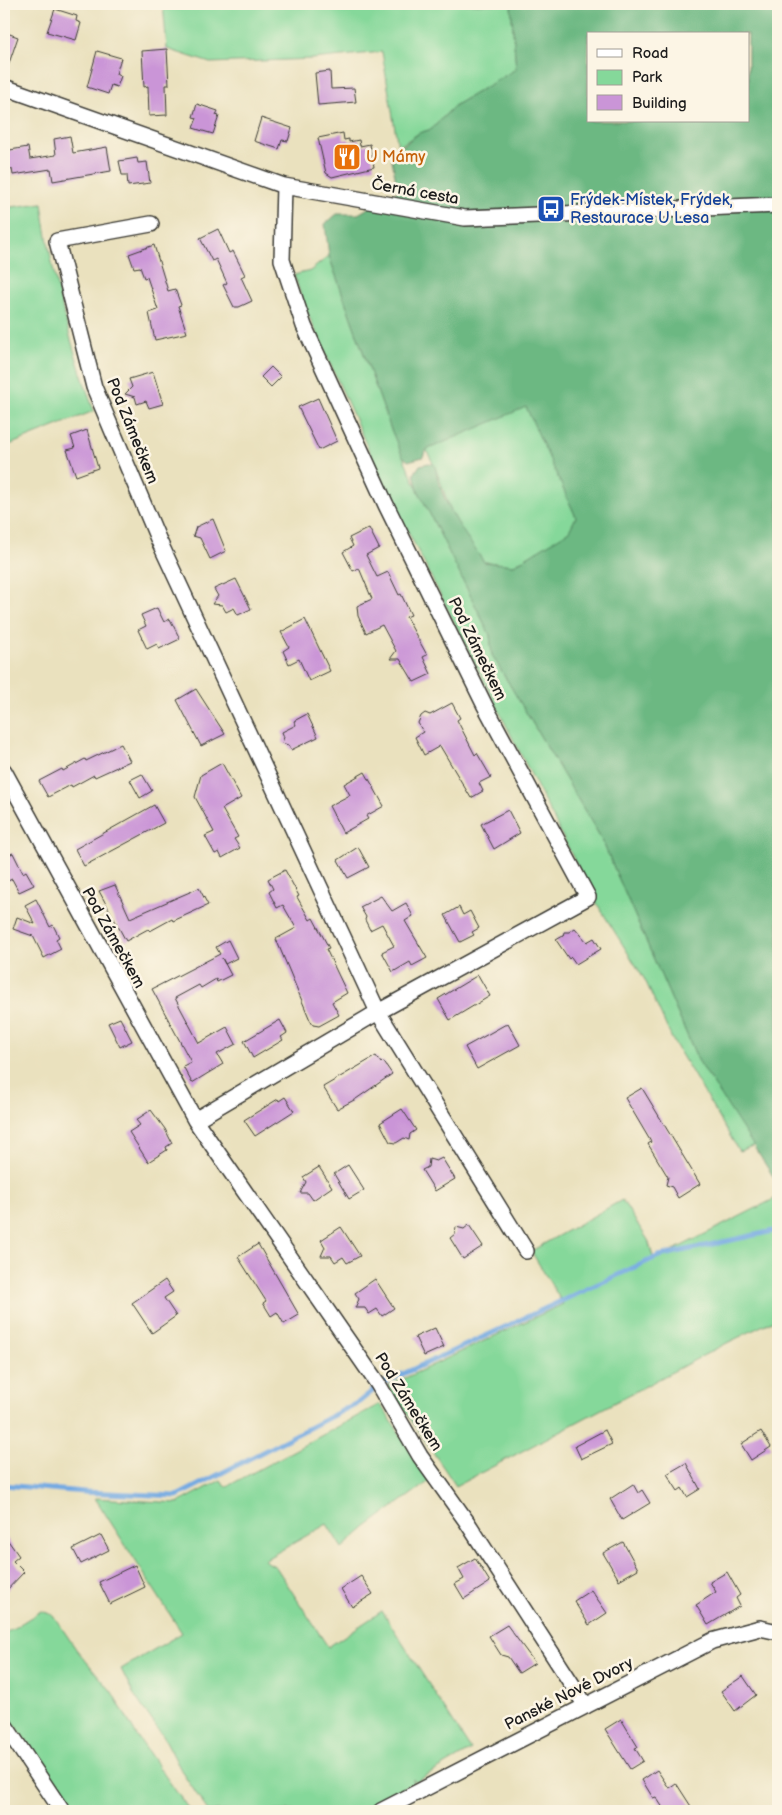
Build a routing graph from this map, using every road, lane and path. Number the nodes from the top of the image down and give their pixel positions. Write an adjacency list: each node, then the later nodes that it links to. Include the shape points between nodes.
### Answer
1 (4, 87): 2 (street, Černá cesta)
2 (284, 186): 3 (street, Černá cesta, via 465,218); 6 (street, Pod Zámečkem, via 282,260 304,326 386,505 476,689 588,897)
3 (778, 205)
4 (151, 224): 6 (street, Pod Zámečkem, via 57,241 94,387 159,541)
5 (4, 771): 7 (street, Pod Zámečkem)
6 (378, 1012): 7 (street, Pod Zámečkem); 8 (street, Pod Zámečkem)
7 (195, 1120): 10 (street, Pod Zámečkem, via 379,1386 420,1456 467,1522)
8 (526, 1251)
9 (778, 1632): 10 (street, Panské Nové Dvory, via 760,1628 712,1641)
10 (586, 1706): 13 (street, Panské Nové Dvory)
11 (4, 1724): 12 (street)
12 (62, 1811)
13 (381, 1811)

